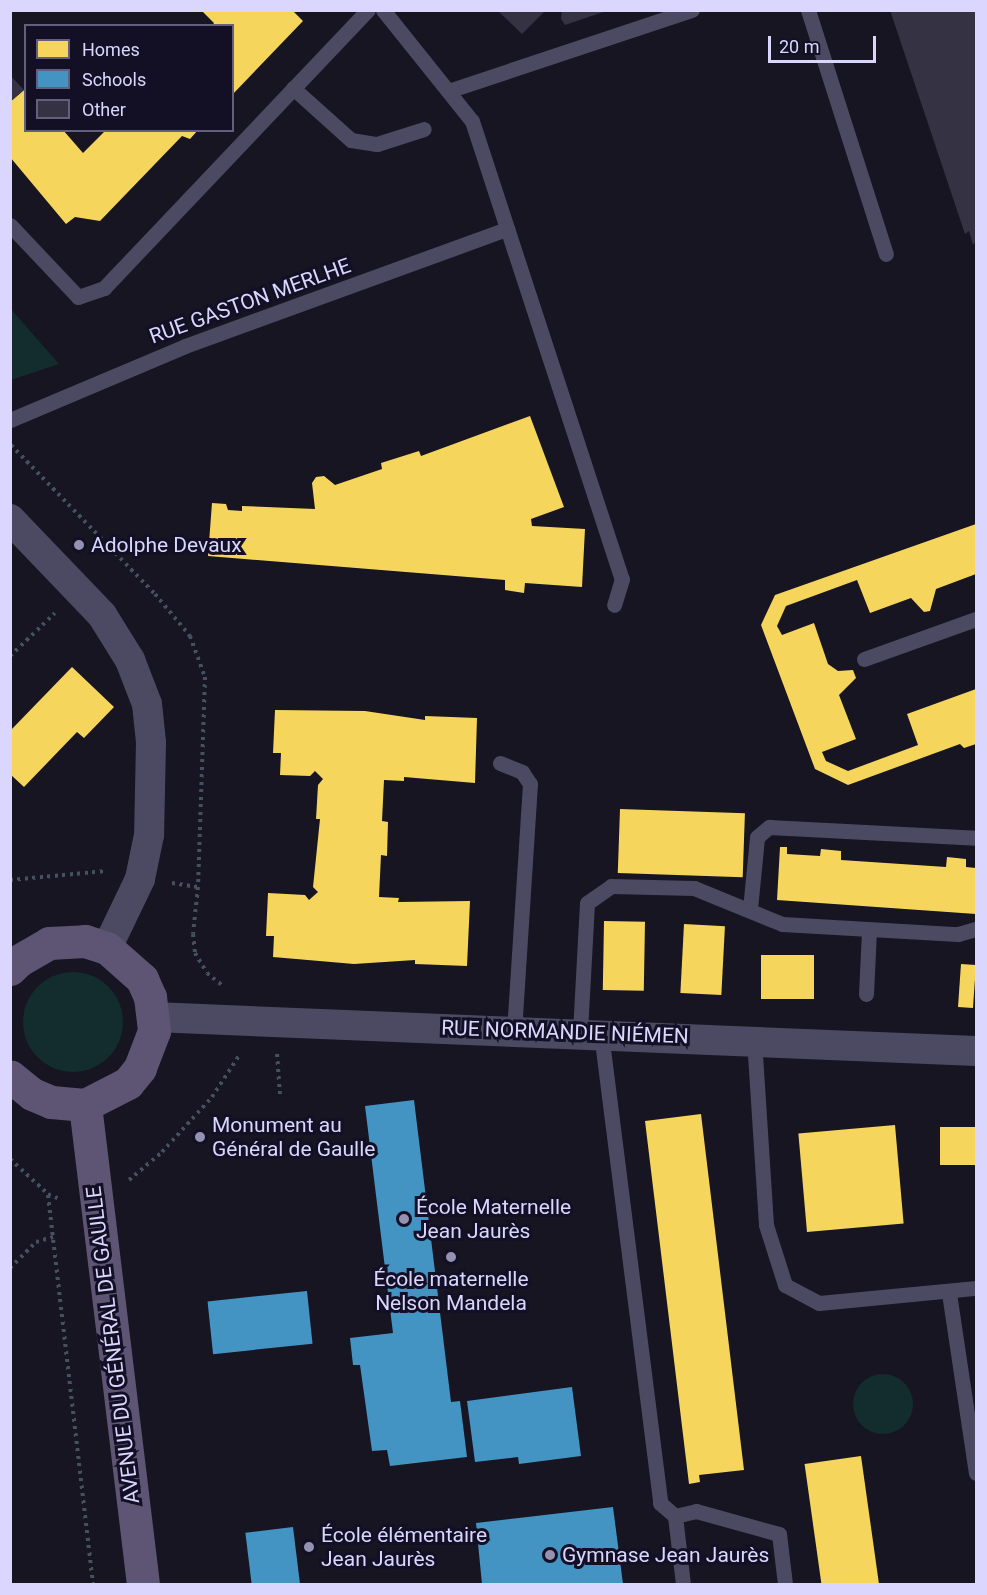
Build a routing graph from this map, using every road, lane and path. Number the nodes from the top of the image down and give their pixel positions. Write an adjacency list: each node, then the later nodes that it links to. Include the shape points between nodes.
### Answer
1 (368, 10): 5 (lane)
2 (383, 10): 6 (lane)
3 (692, 10): 6 (lane)
4 (808, 10): 10 (lane)
5 (293, 88): 7 (lane, via 351,140 377,144); 8 (lane, via 104,288 78,297)
6 (448, 91): 9 (lane, via 472,121)
7 (424, 129)
8 (10, 225)
9 (507, 229): 11 (lane, RUE GASTON MERLHE, via 185,346); 14 (lane, via 622,579)
10 (886, 254)
11 (10, 420)
12 (10, 519): 13 (street)
13 (78, 591): 16 (path); 25 (street, via 102,615 130,660 147,704 152,743 149,835 140,879)
14 (614, 605)
15 (976, 619): 17 (lane)
16 (10, 656)
17 (864, 659)
18 (500, 763): 29 (lane, via 522,772 530,784)
19 (976, 838): 22 (lane, via 770,827 757,837)
20 (100, 871): 21 (path)
21 (10, 880)
22 (750, 909): 24 (lane, via 782,924); 30 (lane, via 694,888 611,886 587,903)
23 (976, 929): 24 (lane, via 958,934)
24 (869, 931): 27 (lane)
25 (107, 948): 26 (main road, via 85,941 49,943); 28 (main road, via 142,979)
26 (13, 962)
27 (866, 994)
28 (154, 1017): 29 (street, RUE NORMANDIE NIÉMEN); 36 (main road, via 149,1050 140,1068 111,1095)
29 (514, 1030): 30 (street, RUE NORMANDIE NIÉMEN)
30 (590, 1033): 31 (street, RUE NORMANDIE NIÉMEN); 47 (lane, via 660,1503)
31 (754, 1039): 32 (street, RUE NORMANDIE NIÉMEN); 43 (lane, via 766,1225 784,1285 819,1303)
32 (976, 1051)
33 (276, 1064): 35 (path)
34 (12, 1081): 36 (main road, via 51,1102)
35 (280, 1095)
36 (85, 1106): 50 (main road, AVENUE DU GÉNÉRAL DE GAULLE)
37 (10, 1160): 38 (path)
38 (48, 1194): 39 (path, via 56,1199); 40 (path)
39 (71, 1199)
40 (53, 1237): 41 (path, via 36,1242); 49 (path)
41 (10, 1268)
42 (976, 1288): 43 (lane)
43 (949, 1293): 45 (lane)
44 (10, 1448): 46 (path)
45 (976, 1473)
46 (11, 1508): 48 (path)
47 (675, 1516): 51 (lane); 52 (lane, via 696,1511 779,1534)
48 (10, 1560)
49 (93, 1584)
50 (143, 1584)
51 (682, 1584)
52 (785, 1584)

